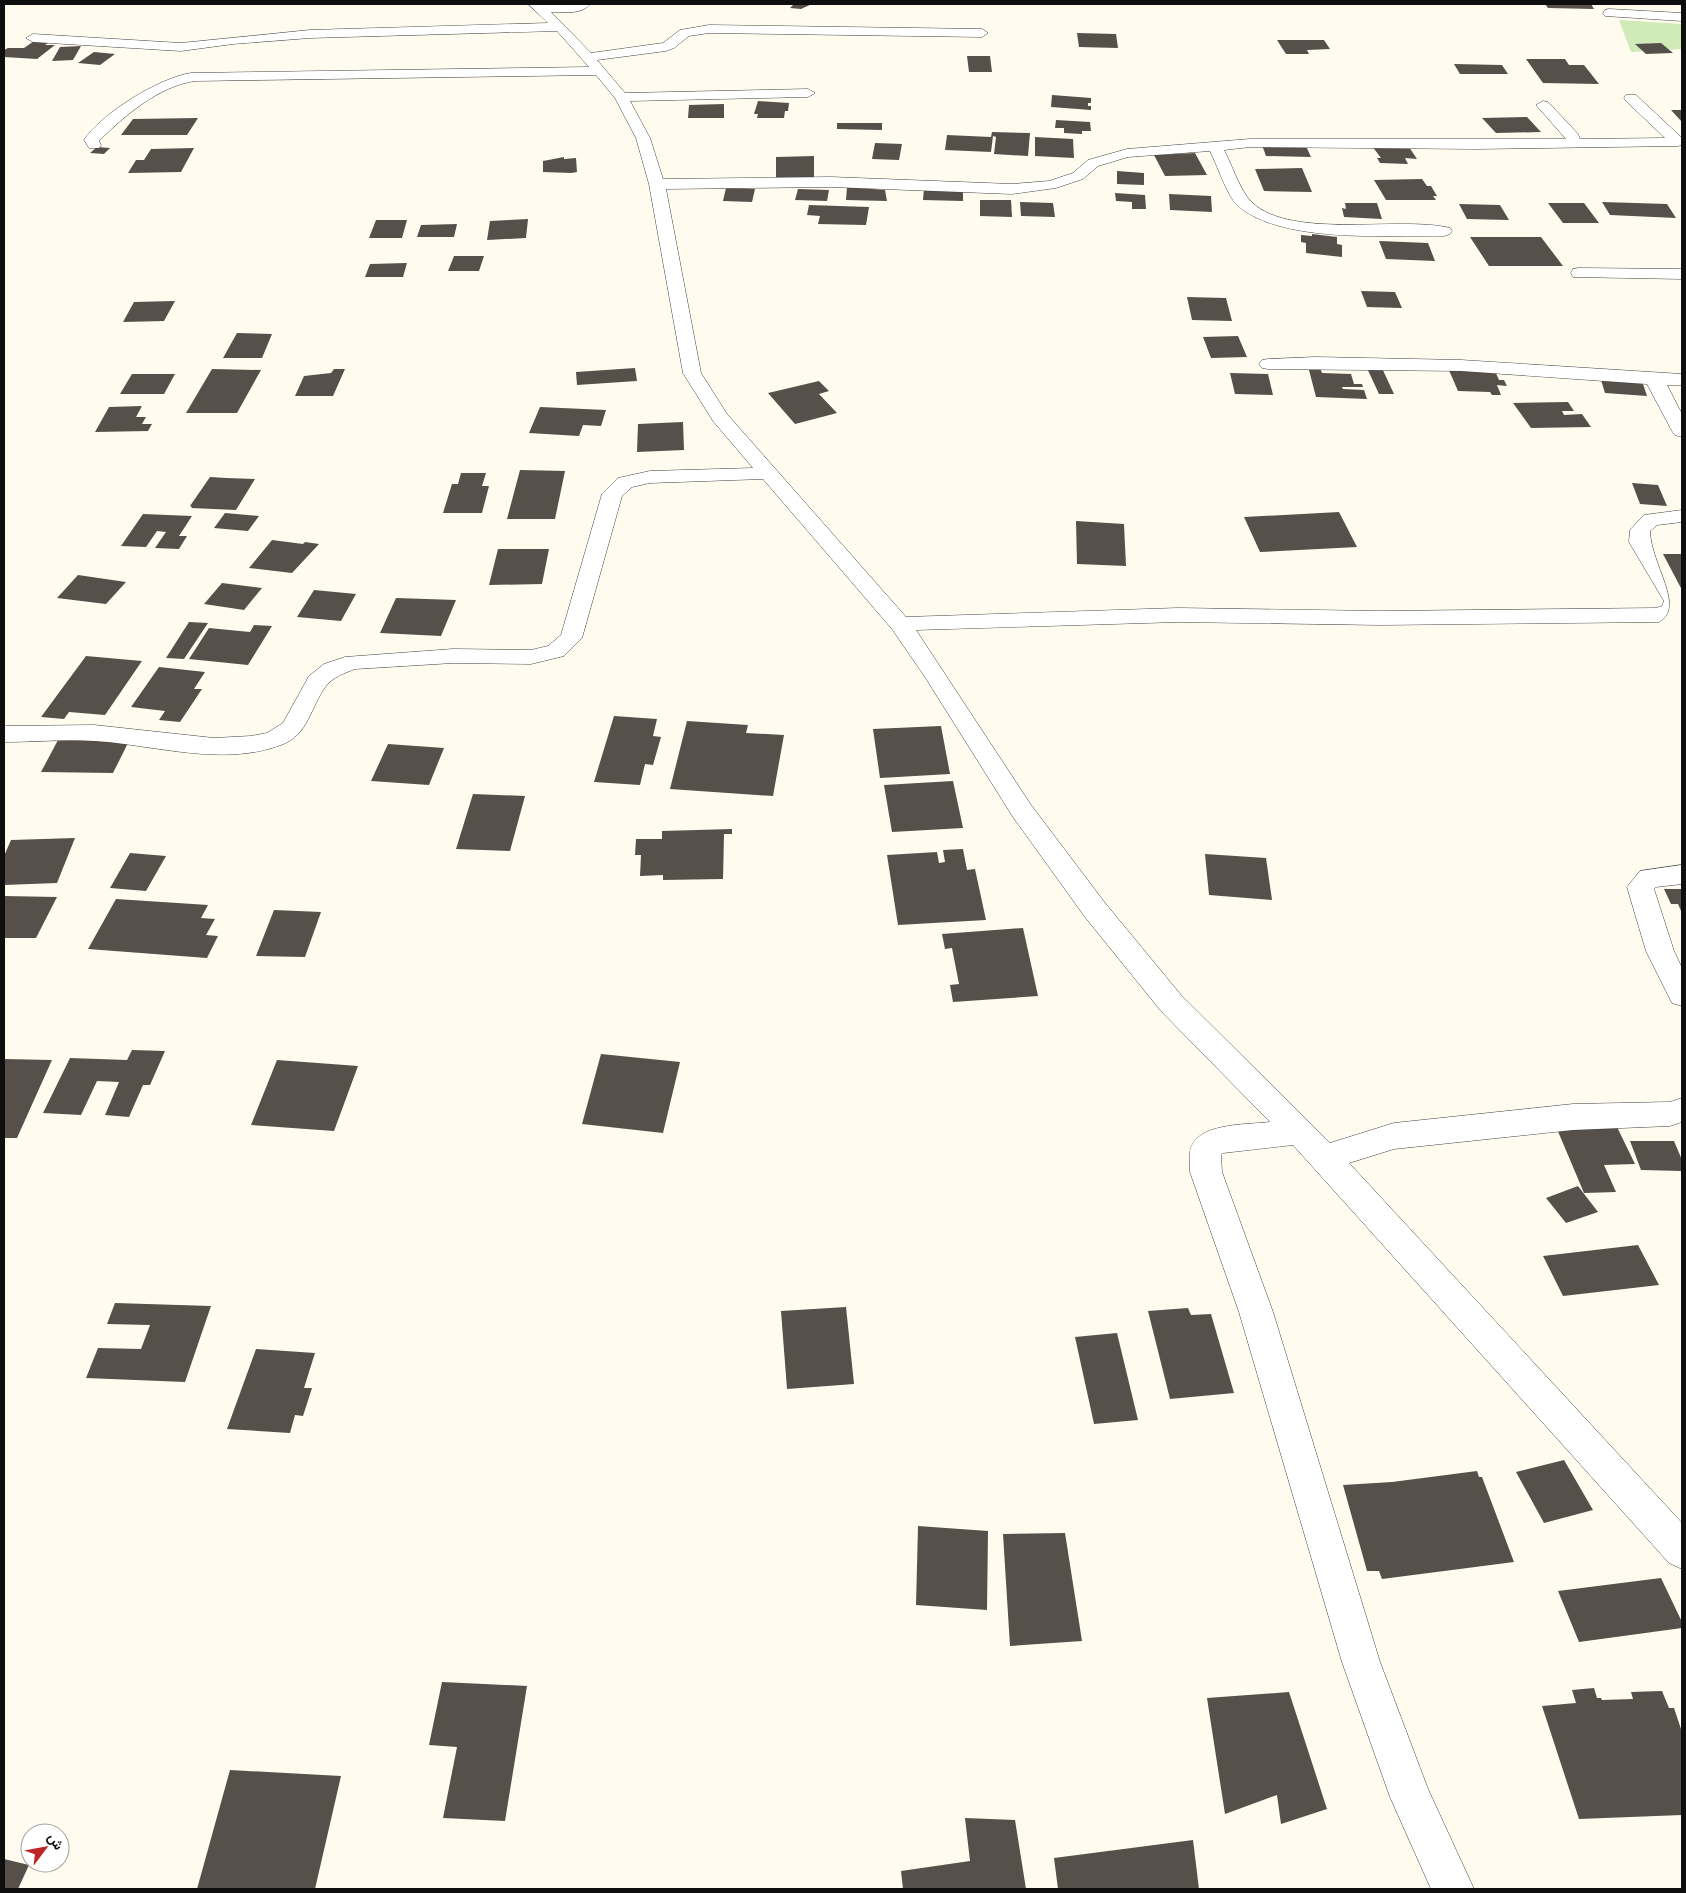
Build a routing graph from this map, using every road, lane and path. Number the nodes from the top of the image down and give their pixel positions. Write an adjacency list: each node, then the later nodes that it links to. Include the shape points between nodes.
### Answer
1 (584, 4): 2 (street, via 576,8)
2 (536, 6): 5 (street)
3 (1609, 13): 4 (street)
4 (1682, 18)
5 (560, 27): 7 (street, via 310,34 181,47); 8 (street)
6 (982, 33): 8 (street, via 709,29 690,31 666,47)
7 (34, 38)
8 (594, 64): 10 (street); 15 (street, via 202,76 175,80 101,130 91,140)
9 (808, 92): 10 (street)
10 (621, 97): 17 (street, via 643,138)
11 (1631, 98): 13 (street)
12 (1543, 105): 14 (street, via 1573,137)
13 (1680, 142): 14 (street)
14 (1573, 143): 16 (street)
15 (94, 145)
16 (1216, 146): 17 (street, via 1127,153 1093,163 1078,176 1051,185 1012,189 831,182); 18 (street, via 1242,201 1260,214 1286,225 1324,229)
17 (657, 184): 25 (street, via 692,373 720,417)
18 (1444, 231)
19 (1579, 273): 20 (street)
20 (1682, 274)
21 (1268, 364): 22 (street, via 1330,362 1510,366)
22 (1654, 379): 23 (street); 24 (street)
23 (1682, 380)
24 (1682, 431)
25 (769, 473): 27 (street); 28 (street, via 650,477 625,482 612,494 571,638 556,651 531,657 453,656 353,662 332,668 317,681 292,728 274,739 251,744 214,746 94,733)
26 (1682, 516): 27 (street, via 1651,519 1640,530 1640,542 1675,600 1671,610 1659,615 1390,618 1178,615)
27 (900, 624): 32 (street, via 1022,811 1095,910 1171,1004)
28 (4, 734)
29 (1682, 875): 30 (street, via 1649,878 1640,887 1660,951)
30 (1682, 995)
31 (1682, 1110): 33 (street, via 1670,1114 1573,1117 1394,1136)
32 (1299, 1132): 33 (street); 35 (street, via 1215,1142 1205,1151 1206,1172 1256,1312 1361,1662 1411,1797)
33 (1325, 1158): 34 (street)
34 (1682, 1550)
35 (1453, 1889)

